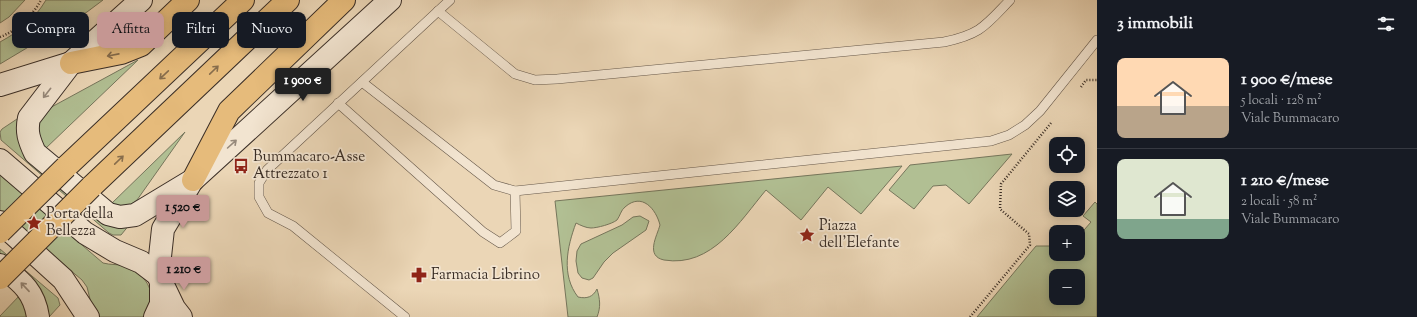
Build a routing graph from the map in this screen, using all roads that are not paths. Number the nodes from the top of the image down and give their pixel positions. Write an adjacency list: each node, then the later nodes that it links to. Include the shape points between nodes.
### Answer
1 (141, 0): 11 (main road)
2 (188, 0): 11 (main road, one-way to 11, via 141,45 121,53)
3 (243, 0): 19 (main road, one-way to 19, bridge)
4 (288, 0): 21 (main road, one-way to 4, bridge, via 91,187)
5 (344, 0): 16 (main road, via 229,111)
6 (390, 0): 16 (main road, one-way to 6)
7 (450, 0): 9 (lane)
8 (1010, 0): 9 (lane, via 983,28 965,38 944,42 542,80 515,74)
9 (438, 11): 12 (lane)
10 (1097, 40): 17 (lane, via 1040,111 1010,135 991,141)
11 (71, 63): 13 (main road); 16 (main road, one-way to 16, via 29,118 27,129 35,153 108,214 120,218 135,215)
12 (362, 82): 14 (lane); 17 (lane, via 494,185)
13 (0, 85)
14 (338, 103): 17 (lane, via 483,232 500,243 516,232); 23 (lane, via 267,170 259,183 259,197 268,213 294,226)
15 (0, 160): 22 (main road, via 85,233 115,251 141,262)
16 (193, 180): 22 (main road, via 163,229)
17 (515, 191)
18 (0, 222): 25 (main road, via 63,278)
19 (0, 232)
20 (0, 265): 24 (main road, one-way to 20, via 36,303 27,288)
21 (0, 278)
22 (160, 278): 26 (main road, via 161,304); 27 (main road)
23 (401, 316)
24 (38, 317)
25 (88, 317)
26 (155, 317)
27 (181, 317)

